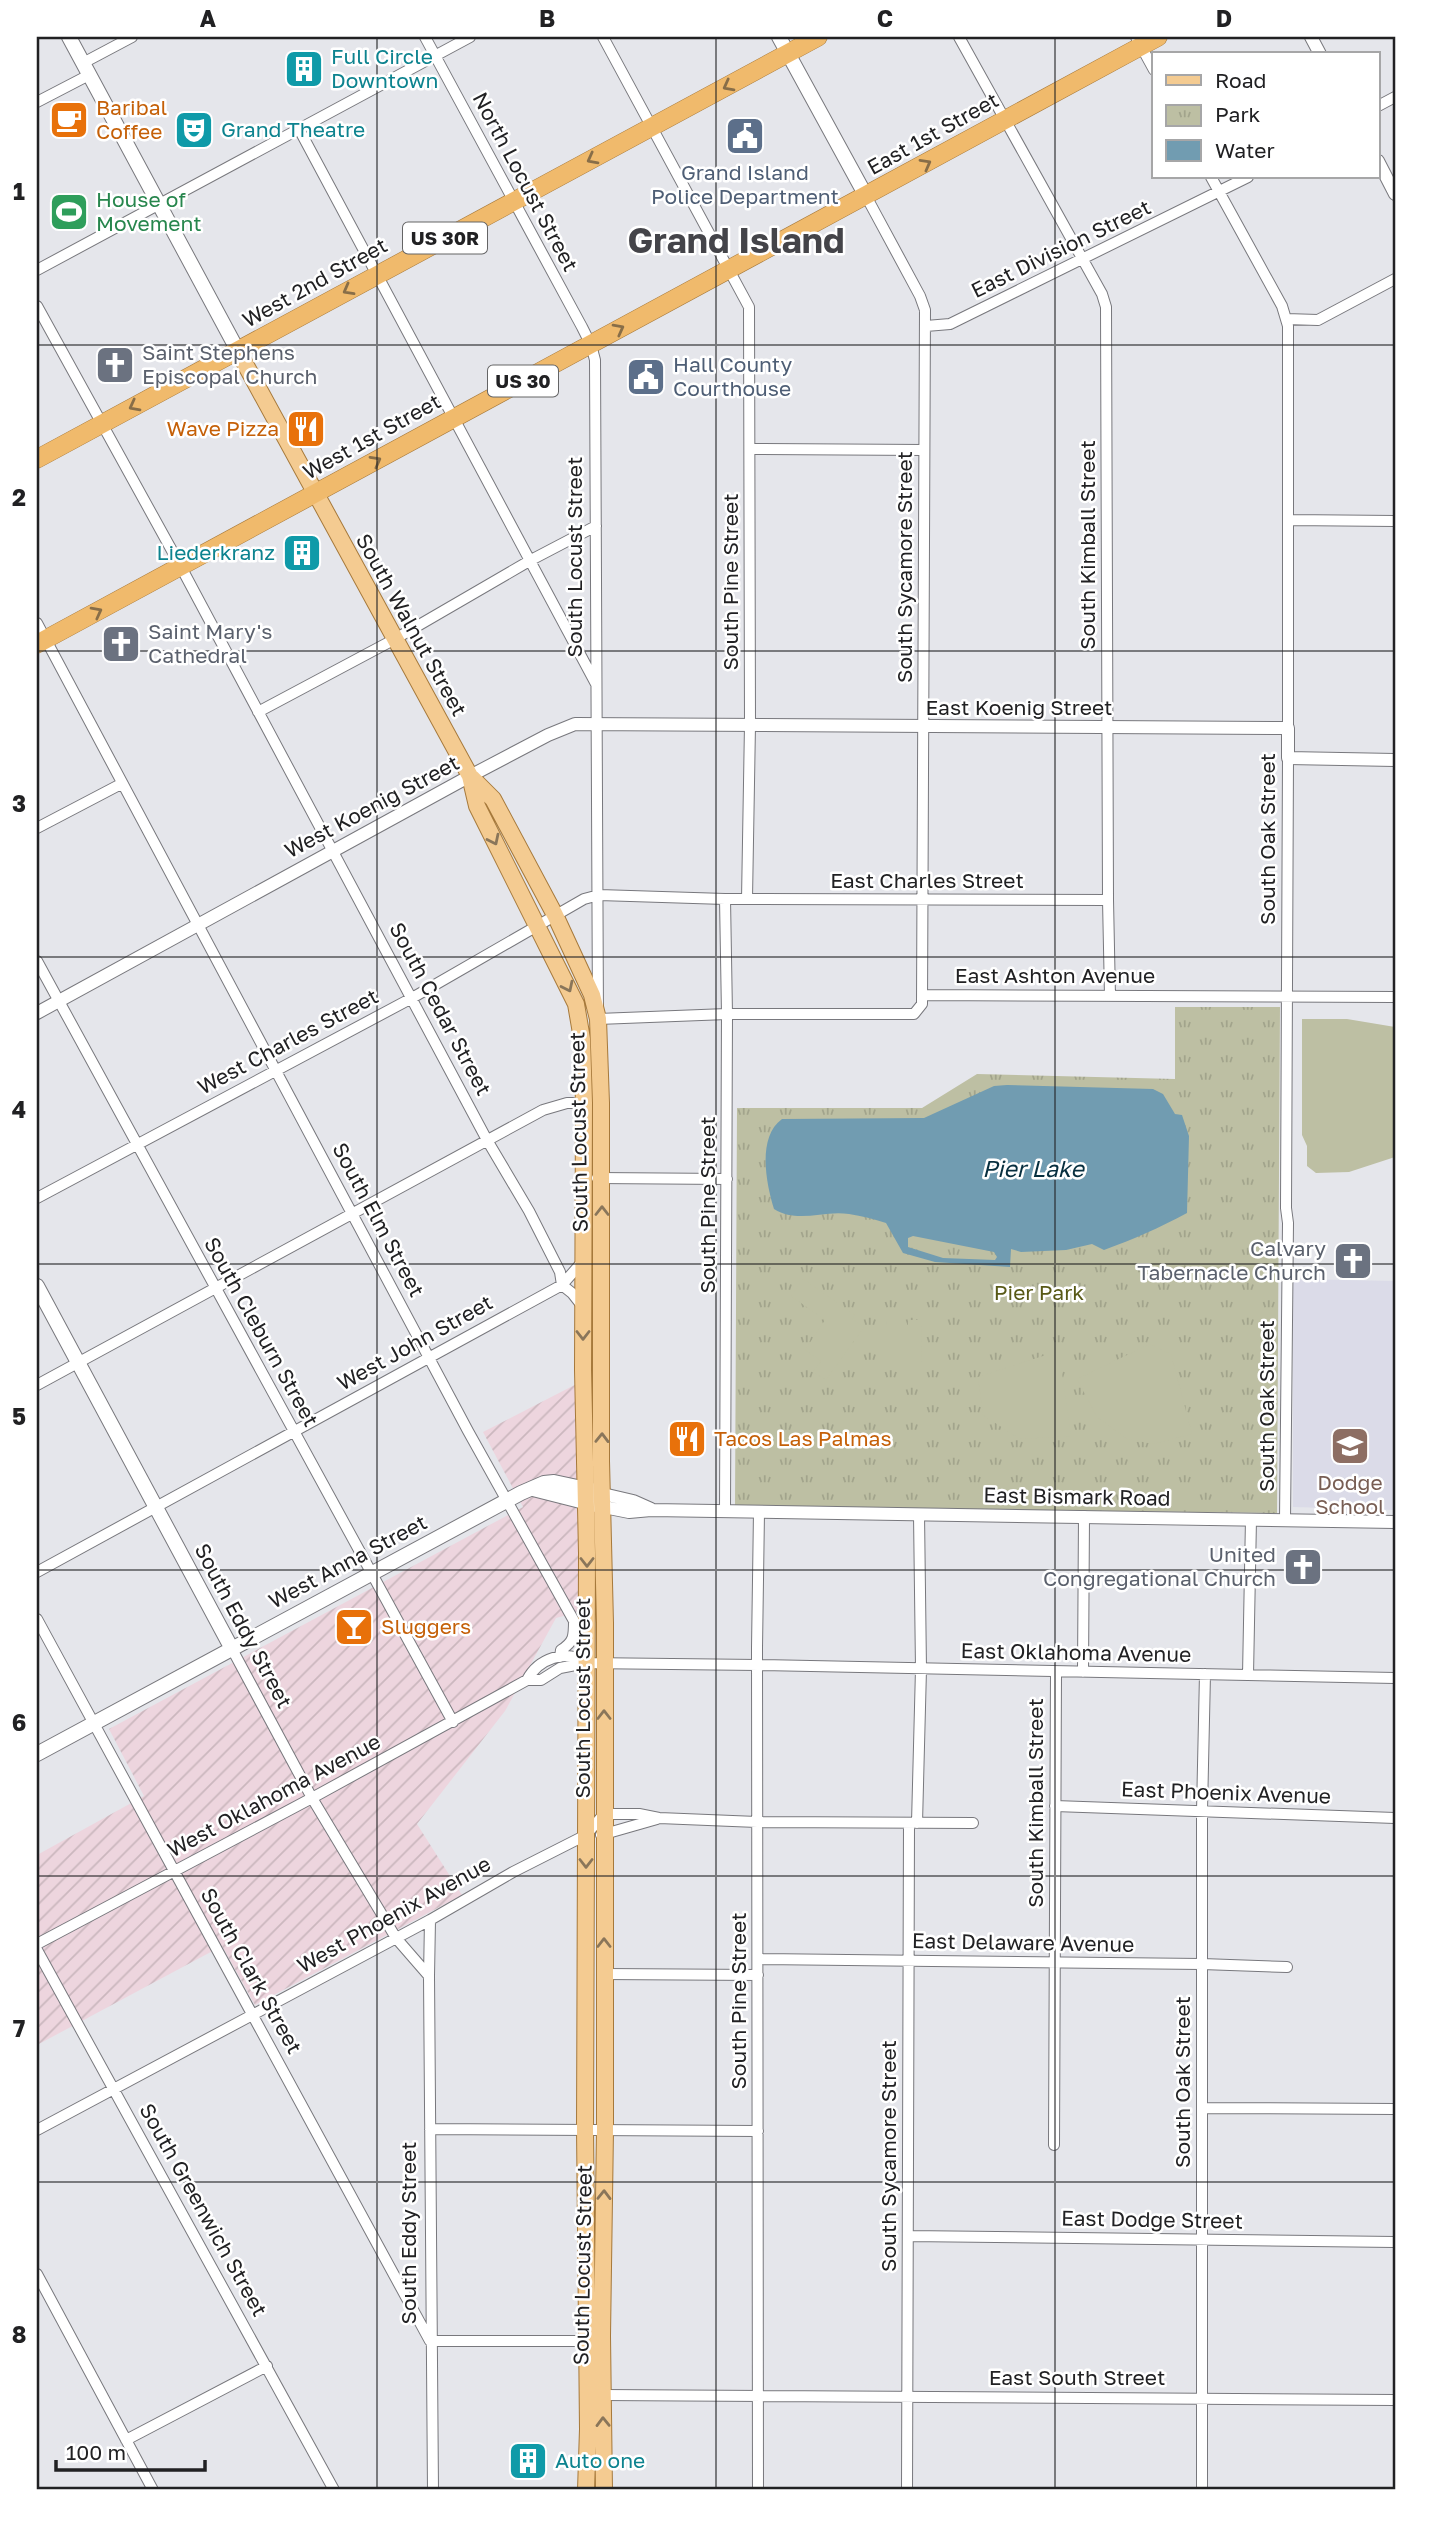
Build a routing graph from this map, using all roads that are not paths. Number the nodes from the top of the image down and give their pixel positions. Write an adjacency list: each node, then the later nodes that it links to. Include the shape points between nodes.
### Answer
1 (69, 37): 14 (main road)
2 (132, 37): 14 (street)
3 (425, 37): 12 (street, North Locust Street)
4 (470, 37): 12 (street)
5 (603, 37): 17 (street, South Pine Street)
6 (779, 37): 11 (main road)
7 (818, 37): 11 (highway, US 30R)
8 (959, 37): 16 (street, South Kimball Street)
9 (1158, 37): 10 (highway, East 1st Street / US 30)
10 (1138, 41): 13 (street); 16 (highway, East 1st Street / US 30)
11 (788, 53): 17 (highway, US 30R, one-way to 17); 24 (main road)
12 (436, 56): 18 (street); 25 (street, North Locust Street)
13 (1152, 66)
14 (86, 69): 15 (street); 26 (main road)
15 (37, 102)
16 (1004, 121): 24 (highway, East 1st Street / US 30, one-way to 16); 27 (street, South Kimball Street)
17 (652, 127): 25 (highway, West 2nd Street / US 30R, one-way to 25); 28 (street, South Pine Street)
18 (299, 129): 26 (street); 30 (street)
19 (1380, 166): 23 (street)
20 (1212, 178): 22 (street, South Oak Street)
21 (1246, 178): 22 (street, East Division Street)
22 (1219, 192): 27 (street, East Division Street); 33 (street, South Oak Street)
23 (1395, 194)
24 (866, 196): 28 (highway, East 1st Street / US 30); 34 (street, South Sycamore Street, via 920,296)
25 (514, 201): 30 (highway, West 2nd Street / US 30R); 35 (street, North Locust Street)
26 (159, 205): 29 (street); 36 (main road)
27 (1082, 260): 34 (street, East Division Street, via 950,324); 55 (street, South Kimball Street, via 1102,294 1108,322)
28 (729, 270): 35 (highway, West 1st Street / US 30, one-way to 28); 39 (street, South Pine Street, via 750,314)
29 (37, 271)
30 (377, 275): 36 (highway, West 2nd Street / US 30R, one-way to 36); 37 (street)
31 (1395, 279): 33 (street, via 1318,320)
32 (37, 306): 38 (street)
33 (1286, 319): 43 (street, South Oak Street)
34 (926, 326): 40 (street, South Sycamore Street)
35 (591, 345): 37 (highway, West 1st Street / US 30); 45 (street, South Locust Street, via 596,377)
36 (238, 351): 38 (highway, West 2nd Street / US 30R, one-way to 38); 42 (main road, South Walnut Street)
37 (455, 418): 42 (highway, West 1st Street / US 30, one-way to 37); 46 (street)
38 (101, 424): 41 (highway, West 2nd Street / US 30R); 47 (street)
39 (751, 449): 40 (street); 53 (street, South Pine Street)
40 (925, 450): 54 (street, South Sycamore Street)
41 (37, 459)
42 (316, 493): 47 (highway, West 1st Street / US 30); 49 (main road, South Walnut Street)
43 (1288, 520): 44 (street); 56 (street, South Oak Street)
44 (1395, 521)
45 (596, 526): 46 (street); 50 (street, South Locust Street)
46 (531, 560): 49 (street); 50 (street)
47 (181, 567): 48 (highway, West 1st Street / US 30, one-way to 47); 51 (street)
48 (40, 635): 60 (street)
49 (395, 639): 51 (street); 59 (main road, South Walnut Street)
50 (597, 686): 52 (street, South Locust Street)
51 (258, 712): 62 (street, South Cedar Street)
52 (598, 723): 53 (street, West Koenig Street); 59 (street, West Koenig Street, via 575,724 548,735); 63 (street, South Locust Street)
53 (750, 725): 54 (street, East Koenig Street); 65 (street, South Pine Street)
54 (924, 726): 55 (street, East Koenig Street); 66 (street, South Sycamore Street)
55 (1107, 727): 56 (street, East Koenig Street); 67 (street, South Kimball Street)
56 (1288, 728): 57 (street, South Oak Street)
57 (1288, 758): 58 (street); 74 (street, South Oak Street)
58 (1395, 760)
59 (470, 776): 62 (street, West Koenig Street); 68 (main road, South Walnut Street, via 493,799); 70 (main road, South Walnut Street, one-way to 70, via 477,806)
60 (121, 783): 61 (street); 69 (street, South Elm Street)
61 (37, 828)
62 (333, 850): 69 (street, West Koenig Street); 76 (street, South Cedar Street)
63 (599, 895): 64 (street); 68 (street, West Charles Street); 80 (street, South Locust Street)
64 (725, 899): 65 (street, East Charles Street); 79 (street, South Pine Street)
65 (747, 899): 66 (street, East Charles Street)
66 (923, 900): 67 (street, East Charles Street); 72 (street, South Sycamore Street)
67 (1108, 900): 73 (street, South Kimball Street)
68 (555, 915): 70 (street, West Charles Street); 80 (main road, South Locust Street, via 592,995)
69 (196, 925): 77 (street, West Koenig Street); 81 (street, South Elm Street)
70 (537, 926): 76 (street, West Charles Street); 82 (main road, South Locust Street, one-way to 82, via 576,1003 583,1039)
71 (37, 961): 77 (street, South Cleburn Street)
72 (922, 995): 73 (street, East Ashton Avenue); 79 (street, via 914,1014)
73 (1110, 996): 74 (street, East Ashton Avenue)
74 (1286, 997): 75 (street, East Ashton Avenue); 108 (street, South Oak Street)
75 (1395, 997)
76 (412, 998): 81 (street, West Charles Street); 83 (street, South Cedar Street)
77 (60, 1000): 78 (street, West Koenig Street); 84 (street, South Cleburn Street)
78 (37, 1013)
79 (727, 1014): 80 (street); 87 (street, South Pine Street)
80 (598, 1019): 86 (main road, South Locust Street)
81 (275, 1070): 84 (street, West Charles Street); 89 (street, South Elm Street)
82 (584, 1103): 83 (street, via 544,1110); 85 (main road, South Locust Street)
83 (487, 1140): 89 (street); 92 (street, South Cedar Street, via 529,1211 560,1272)
84 (136, 1144): 88 (street, West Charles Street); 93 (street, South Cleburn Street)
85 (584, 1178): 86 (street); 90 (main road, South Locust Street)
86 (601, 1178): 87 (street); 100 (main road, South Locust Street, one-way to 86)
87 (727, 1179): 103 (street, South Pine Street)
88 (37, 1198)
89 (352, 1213): 93 (street); 95 (street, South Elm Street)
90 (584, 1261): 92 (street, West John Street); 94 (main road, South Locust Street)
91 (37, 1286): 96 (main road, South Eddy Street)
92 (562, 1286): 94 (street, South Cedar Street); 95 (street, West John Street)
93 (217, 1288): 96 (street); 98 (street, South Cleburn Street)
94 (583, 1307): 99 (main road, South Locust Street, one-way to 99)
95 (429, 1357): 98 (street, West John Street); 101 (street, South Elm Street)
96 (78, 1363): 97 (street); 102 (main road, South Eddy Street)
97 (37, 1385)
98 (294, 1431): 102 (street, West John Street); 111 (street, South Cleburn Street)
99 (585, 1494): 100 (main road, West Anna Street); 101 (main road, West Anna Street, via 554,1482); 115 (main road, South Locust Street, one-way to 115)
100 (604, 1500): 103 (street, East Bismark Road, via 629,1511); 116 (main road, South Locust Street)
101 (506, 1501): 111 (main road, West Anna Street); 114 (street, South Elm Street, via 574,1621 574,1636)
102 (156, 1507): 110 (street, West John Street); 113 (main road, South Eddy Street)
103 (725, 1511): 104 (street, East Bismark Road)
104 (759, 1512): 105 (street, East Bismark Road); 117 (street, South Pine Street)
105 (919, 1514): 106 (street, East Bismark Road); 118 (street, South Sycamore Street)
106 (1084, 1516): 107 (street, East Bismark Road); 120 (street)
107 (1251, 1519): 108 (street, East Bismark Road); 122 (street, South Oak Street)
108 (1285, 1520): 109 (street, East Bismark Road)
109 (1395, 1522)
110 (37, 1572)
111 (371, 1574): 113 (main road, West Anna Street); 125 (street, South Cleburn Street)
112 (37, 1619): 126 (street, South Clark Street)
113 (232, 1649): 126 (main road, West Anna Street); 128 (street, South Eddy Street)
114 (560, 1657): 115 (street, West Oklahoma Avenue, via 577,1657); 124 (street, West Oklahoma Avenue, via 533,1669)
115 (586, 1663): 116 (street, West Oklahoma Avenue); 124 (street, West Oklahoma Avenue, via 560,1668 541,1680); 137 (main road, South Locust Street)
116 (604, 1664): 117 (street, West Oklahoma Avenue); 131 (main road, South Locust Street, one-way to 116)
117 (757, 1665): 118 (street, East Oklahoma Avenue); 134 (street, South Pine Street)
118 (921, 1669): 119 (street, East Oklahoma Avenue); 135 (street, South Sycamore Street)
119 (1056, 1672): 120 (street, East Oklahoma Avenue); 129 (street, South Kimball Street)
120 (1083, 1672): 121 (street, East Oklahoma Avenue)
121 (1205, 1674): 122 (street, East Oklahoma Avenue); 130 (street, South Oak Street)
122 (1248, 1675): 123 (street, East Oklahoma Avenue)
123 (1395, 1678)
124 (527, 1680): 125 (street, West Oklahoma Avenue)
125 (453, 1722): 128 (street, West Oklahoma Avenue)
126 (92, 1724): 127 (main road, West Anna Street); 139 (street, South Clark Street)
127 (37, 1754)
128 (312, 1798): 139 (street, West Oklahoma Avenue); 141 (street, South Eddy Street)
129 (1055, 1806): 130 (street, East Phoenix Avenue); 146 (street, South Kimball Street)
130 (1202, 1811): 133 (street, East Phoenix Avenue); 147 (street, South Oak Street)
131 (604, 1814): 132 (street, West Phoenix Avenue); 137 (street, West Phoenix Avenue); 138 (main road, South Locust Street)
132 (659, 1818): 134 (street, West Phoenix Avenue); 138 (street, West Phoenix Avenue)
133 (1395, 1818)
134 (757, 1822): 135 (street); 144 (street, South Pine Street)
135 (913, 1823): 136 (street); 145 (street, South Sycamore Street)
136 (972, 1823)
137 (586, 1835): 138 (street, West Phoenix Avenue); 140 (street, West Phoenix Avenue); 157 (main road, South Locust Street, one-way to 157)
138 (604, 1835): 149 (main road, South Locust Street, one-way to 138)
139 (174, 1871): 142 (street, West Oklahoma Avenue); 152 (street, South Clark Street)
140 (429, 1920): 141 (street, West Phoenix Avenue); 151 (street, South Eddy Street)
141 (396, 1938): 151 (street, South Eddy Street); 152 (street, West Phoenix Avenue)
142 (37, 1944)
143 (37, 1950): 153 (street, South Greenwich Street)
144 (758, 1959): 145 (street, East Delaware Avenue); 150 (street, South Pine Street)
145 (909, 1961): 146 (street, East Delaware Avenue); 162 (street, South Sycamore Street)
146 (1055, 1963): 147 (street, East Delaware Avenue); 161 (street, South Kimball Street)
147 (1202, 1964): 148 (street, East Delaware Avenue); 154 (street, South Oak Street)
148 (1287, 1967)
149 (604, 1974): 150 (street); 159 (main road, South Locust Street)
150 (758, 1975): 160 (street, South Pine Street)
151 (429, 1976): 156 (street, South Eddy Street)
152 (254, 2014): 153 (street, West Phoenix Avenue); 166 (street, South Clark Street)
153 (114, 2089): 158 (street, West Phoenix Avenue); 168 (street, South Greenwich Street)
154 (1202, 2108): 155 (street); 163 (street, South Oak Street)
155 (1395, 2109)
156 (430, 2129): 157 (street); 166 (street, South Eddy Street)
157 (585, 2129): 159 (street); 167 (main road, South Locust Street)
158 (37, 2130)
159 (605, 2130): 160 (street); 169 (main road, South Locust Street, one-way to 159)
160 (758, 2131): 170 (street, South Pine Street)
161 (1054, 2145)
162 (908, 2236): 163 (street, East Dodge Street); 171 (street, South Sycamore Street)
163 (1202, 2240): 164 (street, East Dodge Street); 172 (street, South Oak Street)
164 (1395, 2242)
165 (37, 2274): 174 (street)
166 (430, 2341): 167 (street); 177 (street, South Eddy Street)
167 (588, 2341): 178 (main road, South Locust Street)
168 (267, 2366): 174 (street); 176 (street, South Greenwich Street)
169 (603, 2395): 170 (street, East South Street); 179 (main road, South Locust Street, one-way to 169)
170 (758, 2395): 171 (street, East South Street); 180 (street, South Pine Street)
171 (907, 2396): 172 (street, East South Street); 181 (street, South Sycamore Street)
172 (1202, 2398): 173 (street, East South Street); 182 (street, South Oak Street)
173 (1395, 2400)
174 (126, 2440): 175 (street)
175 (153, 2490)
176 (334, 2490)
177 (433, 2490)
178 (586, 2490)
179 (604, 2490)
180 (758, 2490)
181 (907, 2490)
182 (1202, 2490)

